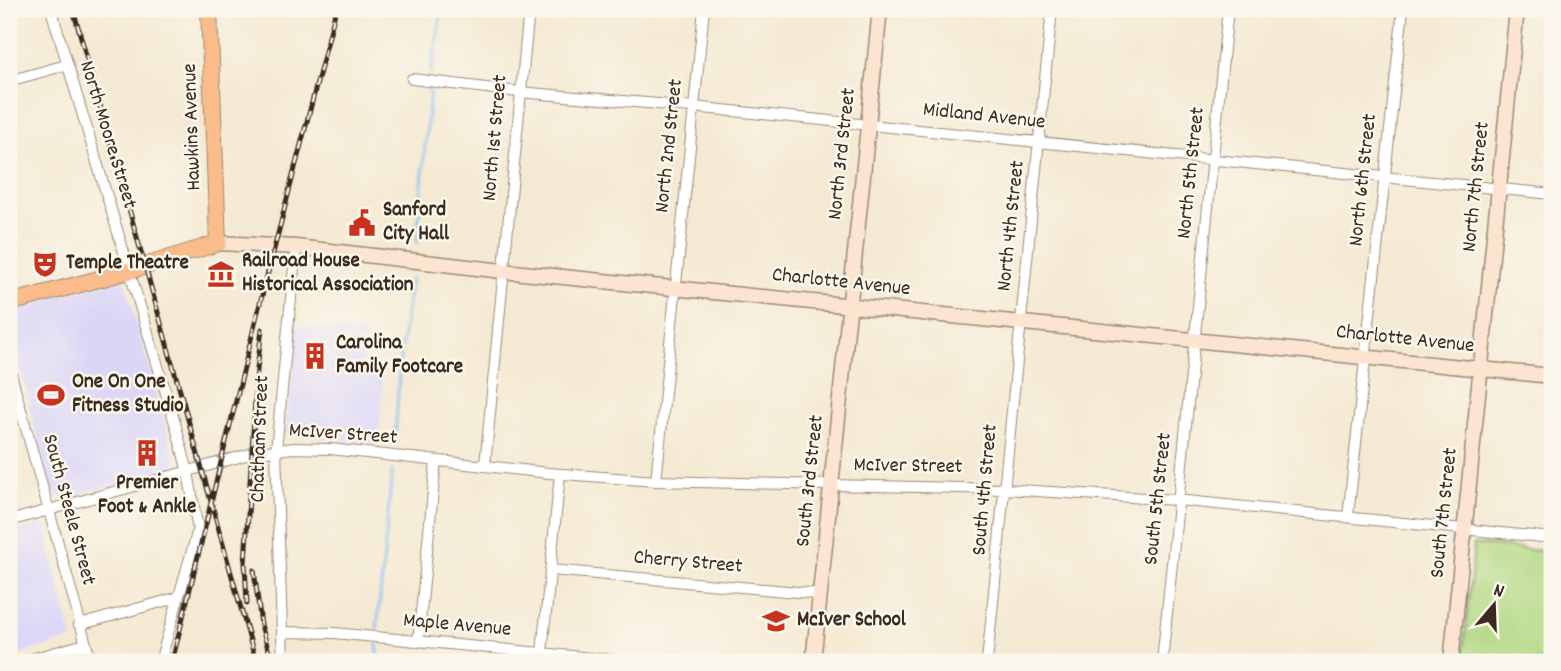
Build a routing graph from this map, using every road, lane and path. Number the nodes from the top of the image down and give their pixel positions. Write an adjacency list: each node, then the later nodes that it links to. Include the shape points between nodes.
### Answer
1 (51, 9): 12 (street, North Moore Street)
2 (209, 9): 23 (main road, Hawkins Avenue)
3 (528, 9): 15 (street, North 1st Street)
4 (704, 9): 16 (street, North 2nd Street)
5 (880, 9): 17 (street, North 3rd Street)
6 (1052, 9): 18 (street, North 4th Street)
7 (1228, 9): 19 (street, North 5th Street)
8 (1403, 9): 20 (street, North 6th Street)
9 (1517, 9): 21 (street, North 7th Street)
10 (1533, 9): 11 (street)
11 (1552, 11)
12 (66, 65): 14 (street); 25 (street, North Moore Street)
13 (412, 79): 15 (street, Midland Avenue)
14 (9, 81)
15 (519, 92): 16 (street, Midland Avenue); 26 (street, North 1st Street)
16 (693, 107): 17 (street, Midland Avenue); 27 (street, North 2nd Street)
17 (867, 124): 18 (street, Midland Avenue); 29 (street, North 3rd Street)
18 (1040, 141): 19 (street, Midland Avenue); 30 (street, North 4th Street)
19 (1212, 158): 20 (street, Midland Avenue); 31 (street, North 5th Street)
20 (1384, 177): 21 (street, Midland Avenue); 32 (street, North 6th Street)
21 (1498, 189): 22 (street, Midland Avenue); 34 (street, North 7th Street)
22 (1552, 194)
23 (219, 243): 24 (street, Charlotte Avenue); 25 (main road, Charlotte Avenue)
24 (296, 247): 26 (street, Charlotte Avenue); 36 (street, Chatham Street)
25 (130, 271): 28 (main road, Charlotte Avenue); 39 (street, North Moore Street)
26 (503, 271): 27 (street, Charlotte Avenue); 38 (street, North 1st Street)
27 (675, 288): 29 (street, Charlotte Avenue); 41 (street, North 2nd Street)
28 (9, 303)
29 (849, 304): 30 (street, Charlotte Avenue); 42 (street, South 3rd Street)
30 (1021, 322): 31 (street, Charlotte Avenue); 43 (street, South 4th Street)
31 (1196, 341): 32 (street, Charlotte Avenue); 44 (street, South 5th Street)
32 (1365, 356): 34 (street, Charlotte Avenue); 46 (street, North 6th Street)
33 (9, 367): 45 (street, South Steele Street)
34 (1481, 369): 35 (street, Charlotte Avenue); 48 (street, South 7th Street)
35 (1552, 376)
36 (276, 450): 37 (street, McIver Street, via 330,449); 39 (street, McIver Street); 54 (street, Chatham Street)
37 (436, 461): 38 (street, McIver Street); 55 (street)
38 (485, 465): 40 (street, McIver Street)
39 (188, 472): 45 (street, McIver Street); 52 (street, North Moore Street, via 198,530)
40 (560, 474): 41 (street, McIver Street); 50 (street)
41 (656, 481): 42 (street, McIver Street)
42 (831, 485): 43 (street, McIver Street); 51 (street, South 3rd Street)
43 (1005, 489): 44 (street, McIver Street); 64 (street, South 4th Street)
44 (1177, 500): 46 (street, McIver Street); 65 (street, South 5th Street)
45 (48, 510): 47 (street, McIver Street); 53 (street, South Steele Street)
46 (1348, 517): 48 (street, McIver Street)
47 (9, 521)
48 (1464, 529): 49 (street, McIver Street); 66 (street, South 7th Street)
49 (1552, 538)
50 (551, 570): 51 (street, Cherry Street); 57 (street)
51 (820, 594): 63 (street, South 3rd Street)
52 (179, 597): 53 (street); 60 (street, North Moore Street)
53 (79, 625): 56 (street, South Steele Street)
54 (283, 635): 55 (street, Maple Avenue, via 334,633); 61 (street, Chatham Street)
55 (418, 642): 57 (street, Maple Avenue)
56 (85, 644): 58 (street); 59 (street, South Steele Street)
57 (541, 657): 62 (street, Maple Avenue)
58 (20, 662)
59 (91, 662)
60 (160, 662)
61 (283, 662)
62 (633, 662)
63 (813, 662)
64 (987, 662)
65 (1162, 662)
66 (1451, 662)

